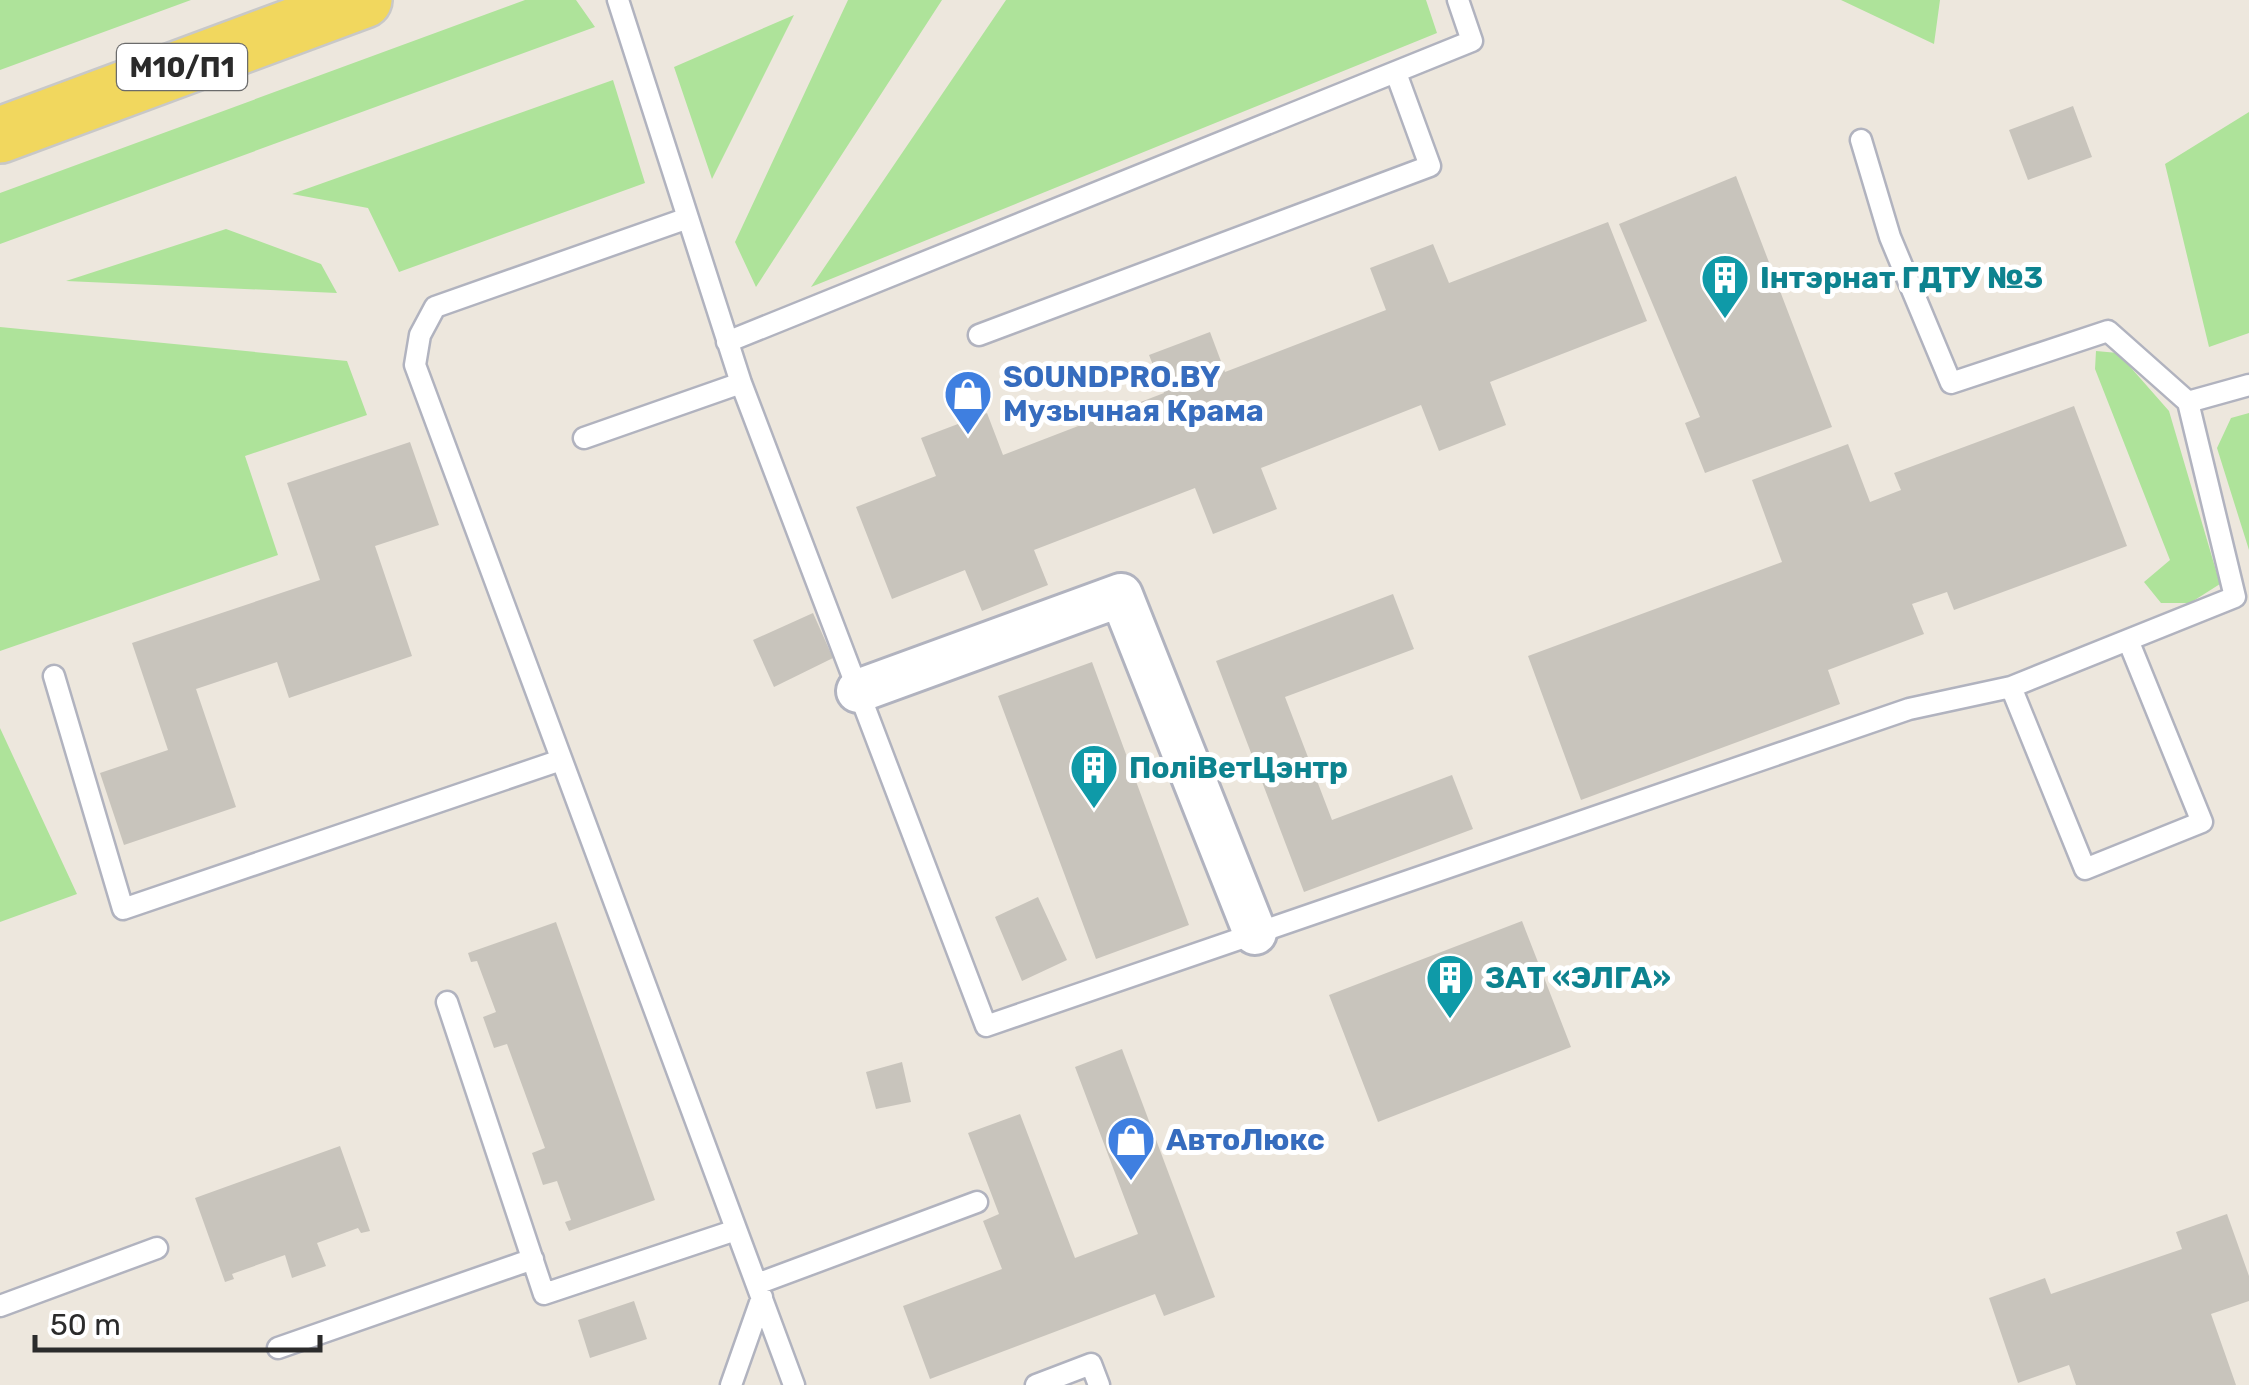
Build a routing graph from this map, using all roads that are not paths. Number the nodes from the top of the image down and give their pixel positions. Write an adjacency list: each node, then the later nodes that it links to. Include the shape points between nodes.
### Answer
1 (364, 0): 5 (main road, М10/П1)
2 (618, 0): 7 (lane)
3 (1458, 0): 4 (lane, via 1472,41)
4 (1396, 72): 8 (lane, via 1430,166); 9 (lane)
5 (0, 135)
6 (1861, 140): 12 (lane, via 1890,237 1951,383 2108,331)
7 (688, 218): 9 (lane); 18 (lane, via 435,307 420,335 415,365)
8 (979, 335)
9 (727, 342): 10 (lane)
10 (741, 383): 13 (lane); 17 (lane)
11 (2249, 385): 12 (lane)
12 (2188, 402): 14 (lane, via 2235,597)
13 (584, 438)
14 (2128, 640): 16 (lane); 16 (lane, via 2202,822 2085,869)
15 (54, 676): 18 (lane, via 123,909)
16 (2012, 687): 19 (lane, via 1909,709)
17 (858, 691): 19 (lane, via 986,1026); 19 (street, via 1121,595)
18 (562, 760): 22 (lane)
19 (1256, 934)
20 (447, 1002): 24 (lane)
21 (977, 1202): 25 (lane)
22 (736, 1230): 24 (lane, via 544,1294); 25 (lane)
23 (156, 1248): 26 (lane)
24 (532, 1259): 27 (lane)
25 (759, 1291): 28 (lane); 29 (lane)
26 (0, 1306)
27 (278, 1348)
28 (731, 1385)
29 (794, 1385)
30 (1036, 1385): 31 (lane, via 1091,1364)
31 (1099, 1385)

